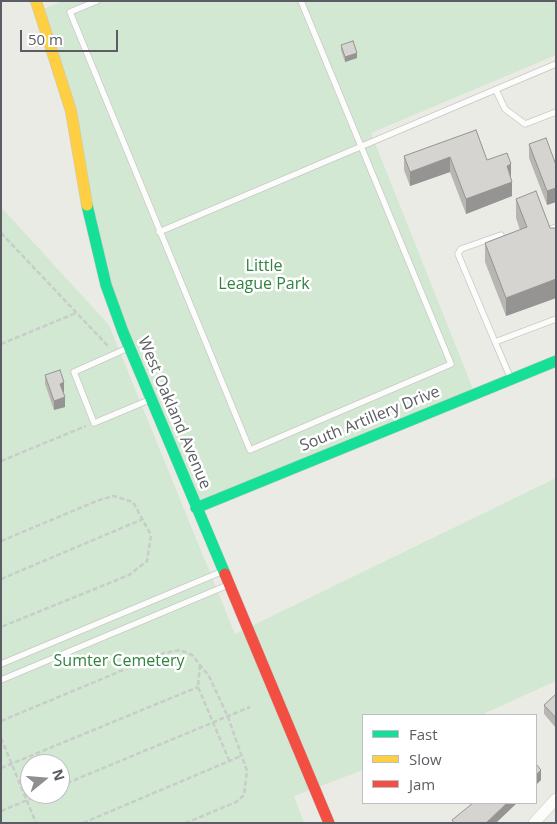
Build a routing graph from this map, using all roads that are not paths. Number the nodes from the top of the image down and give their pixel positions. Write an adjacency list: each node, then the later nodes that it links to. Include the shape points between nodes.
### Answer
1 (36, 1): 14 (street, West Oakland Avenue, via 71,111 97,256)
2 (97, 1): 9 (lane, via 70,12)
3 (301, 1): 7 (lane)
4 (556, 64): 5 (lane)
5 (496, 90): 6 (lane, via 505,109 525,124); 7 (lane)
6 (556, 112)
7 (361, 148): 9 (lane); 9 (lane, via 451,364 250,450)
8 (556, 227): 11 (lane, via 551,229)
9 (159, 232)
10 (501, 235): 13 (lane, via 461,249 458,254)
11 (556, 242)
12 (556, 319): 13 (lane)
13 (495, 342): 16 (lane)
14 (129, 348): 17 (street, West Oakland Avenue); 17 (lane, via 74,372 94,423)
15 (556, 361): 16 (street, South Artillery Drive)
16 (512, 379): 18 (street, South Artillery Drive)
17 (151, 399): 18 (street, West Oakland Avenue)
18 (196, 508): 19 (street, West Oakland Avenue)
19 (223, 571): 20 (street, West Oakland Avenue); 21 (lane)
20 (229, 584): 22 (lane); 24 (street, West Oakland Avenue)
21 (1, 664)
22 (1, 680)
23 (556, 799): 25 (street)
24 (329, 823)
25 (534, 823)

